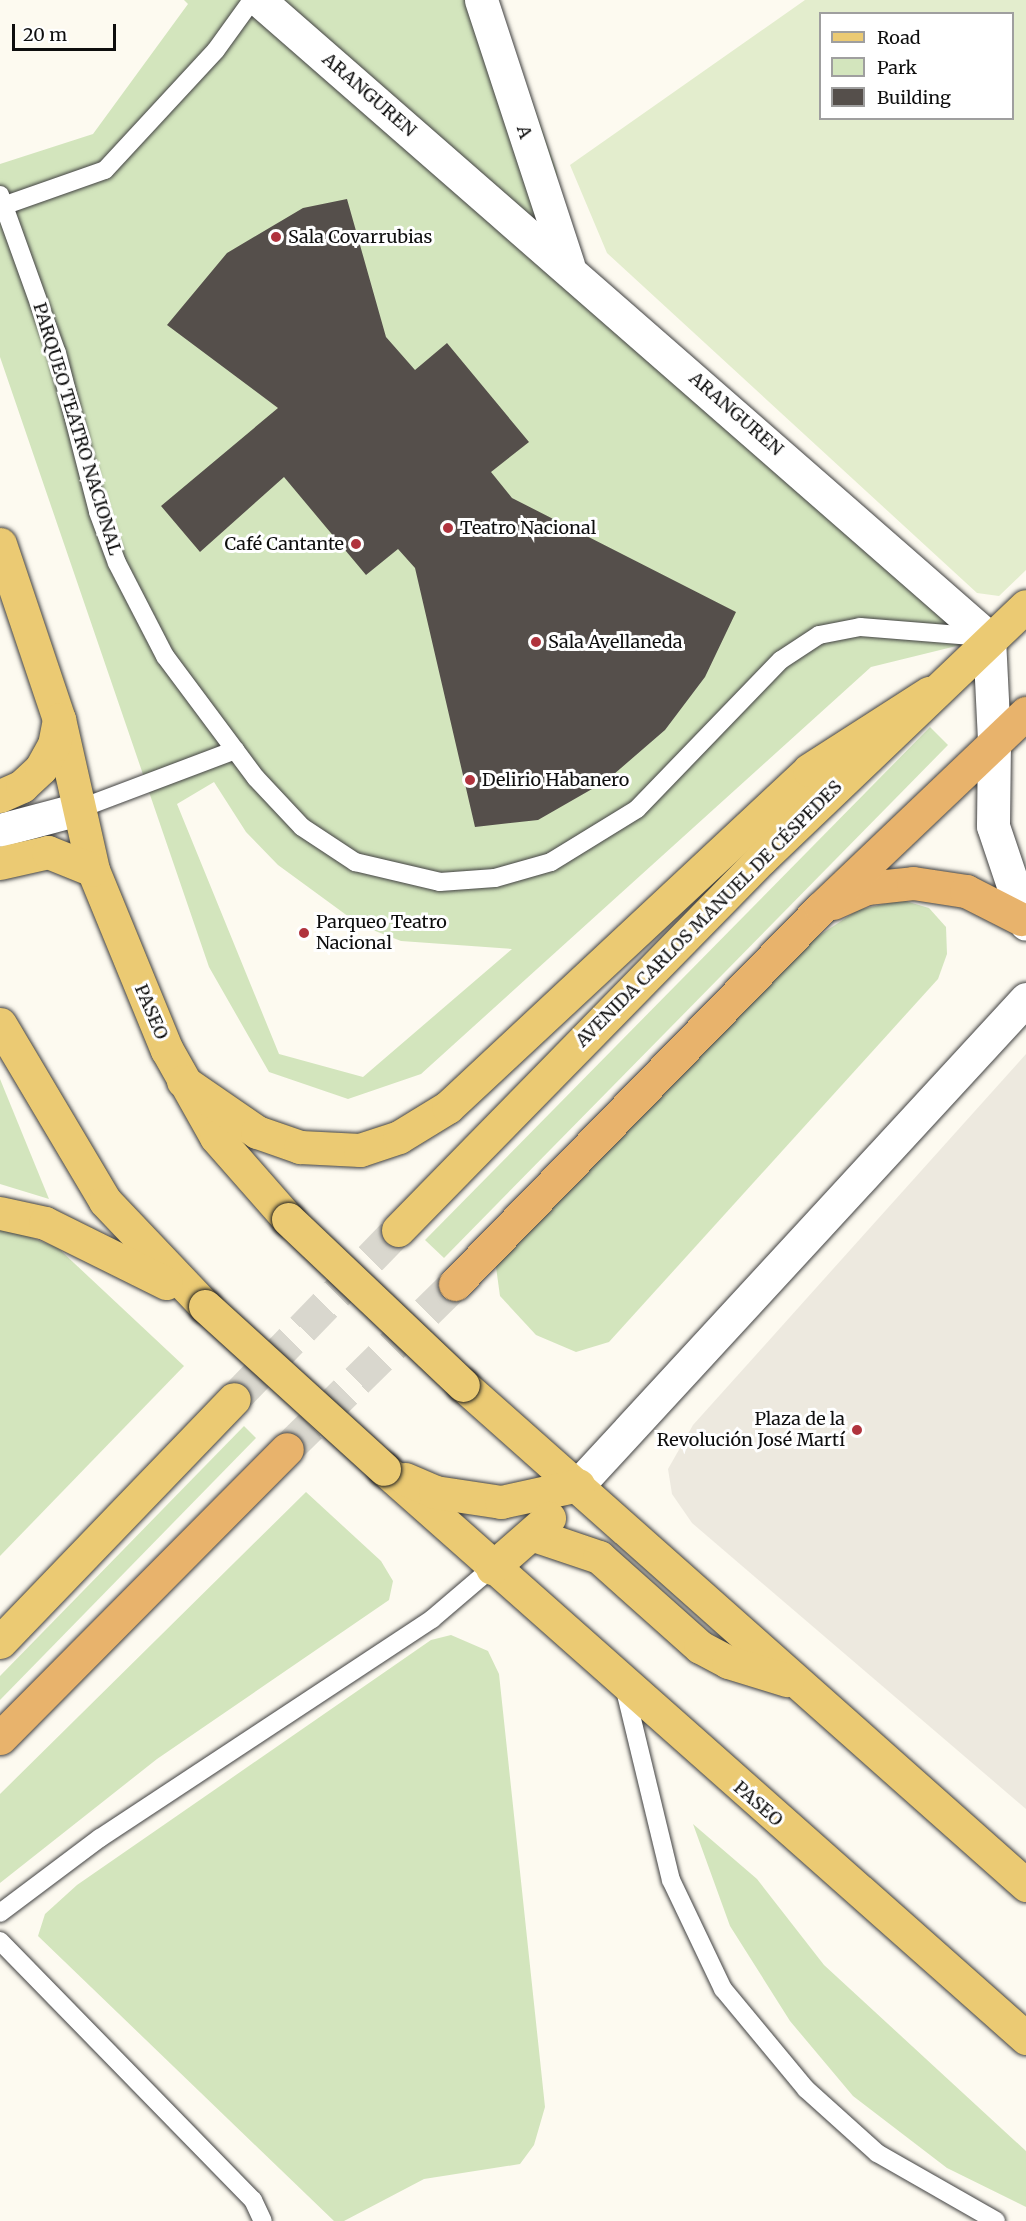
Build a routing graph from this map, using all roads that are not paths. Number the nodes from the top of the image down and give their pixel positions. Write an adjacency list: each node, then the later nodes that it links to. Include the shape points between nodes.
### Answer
1 (252, 0): 4 (lane, via 216,50 105,170)
2 (259, 0): 5 (street, ARANGUREN)
3 (481, 0): 5 (street, A)
4 (1, 203): 13 (lane, PARQUEO TEATRO NACIONAL, via 57,353 98,512 117,563 165,656)
5 (568, 265): 8 (street, ARANGUREN)
6 (0, 544): 11 (main road, PASEO)
7 (1026, 606): 8 (main road, AVENIDA CARLOS MANUEL DE CÉSPEDES)
8 (989, 638): 9 (main road, AVENIDA CARLOS MANUEL DE CÉSPEDES); 12 (street); 13 (lane, PARQUEO TEATRO NACIONAL, via 860,627 819,635 781,660 638,809 550,862 495,878 440,882 355,862 302,827)
9 (929, 693): 23 (main road, via 809,770 448,1107 399,1137 360,1149 300,1147 250,1127); 25 (main road, AVENIDA CARLOS MANUEL DE CÉSPEDES)
10 (1026, 713): 12 (highway)
11 (59, 719): 14 (main road, via 54,745 42,768 22,786); 15 (main road, PASEO)
12 (994, 742): 19 (highway); 20 (street, via 993,826)
13 (235, 750): 15 (lane)
14 (0, 796)
15 (79, 809): 16 (street); 18 (main road, PASEO)
16 (0, 830)
17 (0, 863): 18 (main road, via 48,852)
18 (93, 870): 23 (main road, PASEO)
19 (821, 908): 20 (highway, via 867,888 914,883 966,891); 26 (highway)
20 (1023, 922)
21 (1026, 999): 31 (street)
22 (0, 1024): 27 (main road, via 105,1201)
23 (183, 1081): 31 (main road, PASEO, bridge, via 216,1137 288,1219 463,1385)
24 (0, 1213): 27 (main road, via 45,1223 94,1245)
25 (398, 1230)
26 (455, 1284)
27 (205, 1306): 30 (main road, bridge)
28 (234, 1399): 34 (main road)
29 (287, 1449): 37 (highway)
30 (384, 1469): 31 (main road, via 435,1492 471,1500 527,1499); 33 (main road, PASEO)
31 (578, 1485): 32 (main road); 35 (main road)
32 (534, 1535): 33 (main road); 35 (main road, via 599,1557 700,1647 728,1662)
33 (492, 1568): 36 (main road, PASEO); 39 (lane, via 432,1619 100,1838)
34 (0, 1642)
35 (794, 1682): 38 (main road)
36 (624, 1686): 41 (main road, PASEO); 43 (lane, via 671,1880 723,1989 806,2088 877,2153)
37 (0, 1738)
38 (1026, 1885)
39 (0, 1913)
40 (0, 1941): 42 (lane, via 253,2200)
41 (1026, 2038)
42 (263, 2221)
43 (996, 2221)

